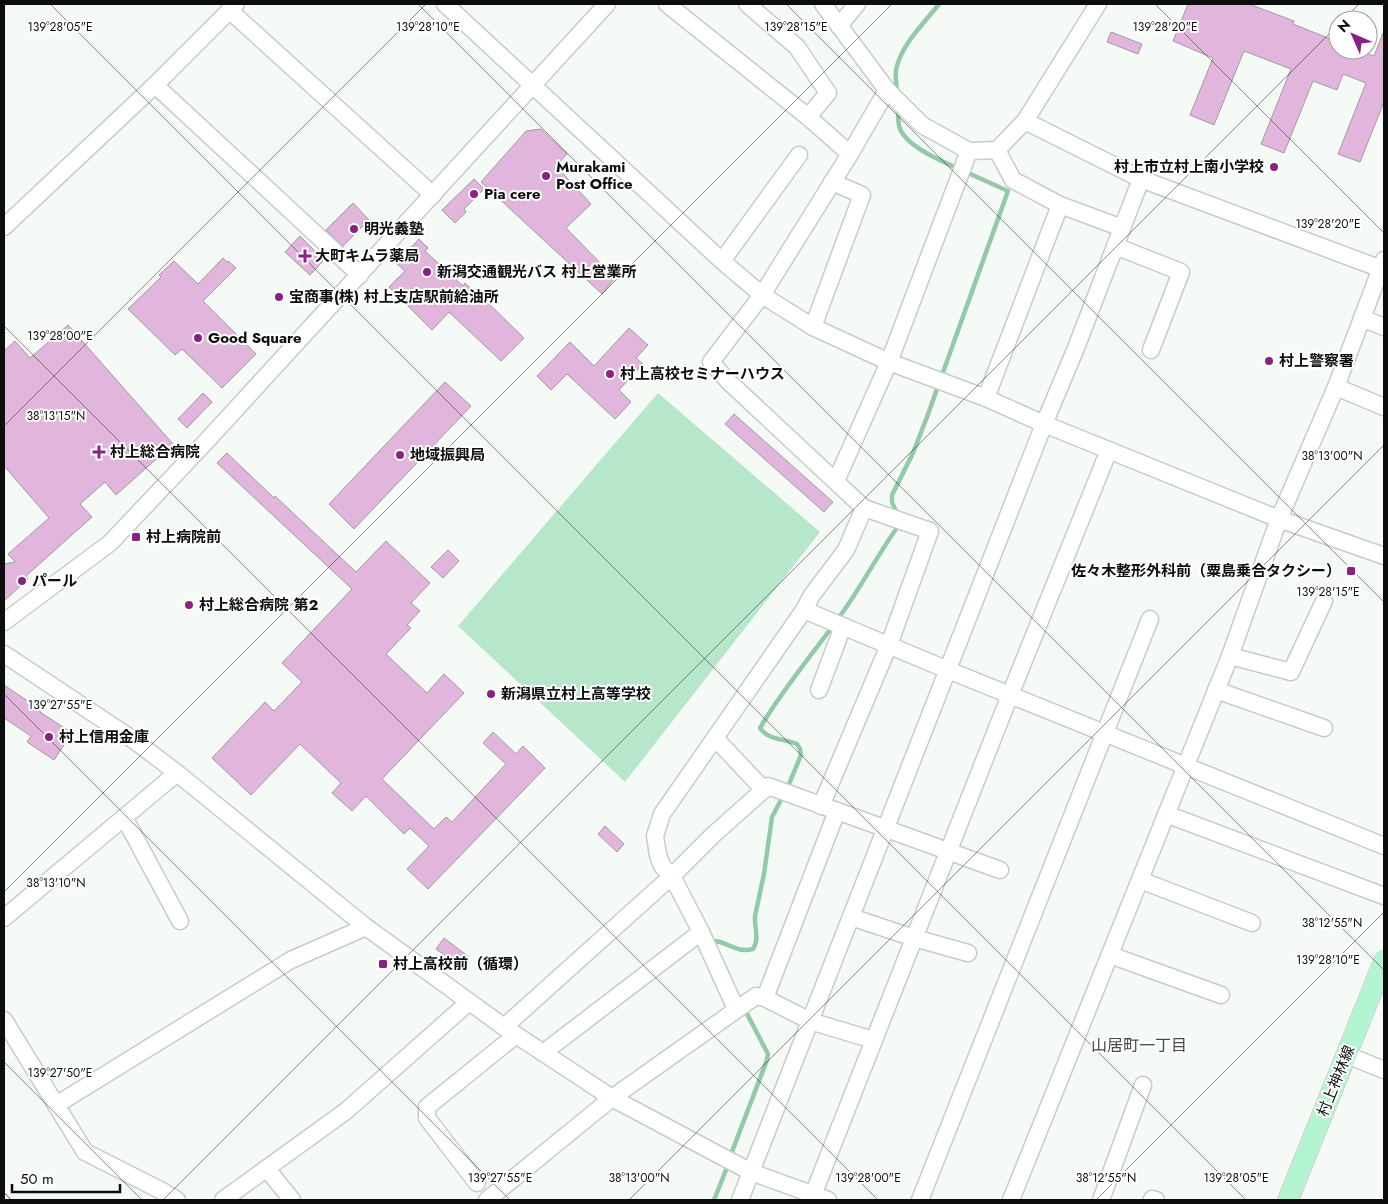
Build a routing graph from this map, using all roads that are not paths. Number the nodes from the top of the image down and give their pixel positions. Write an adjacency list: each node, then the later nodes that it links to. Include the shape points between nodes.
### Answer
1 (445, 4): 11 (street)
2 (607, 4): 11 (street)
3 (667, 4): 13 (street)
4 (747, 4): 13 (street, via 797,48 828,94)
5 (824, 4): 9 (street)
6 (857, 4): 9 (street)
7 (1098, 4): 14 (street)
8 (232, 7): 10 (street); 21 (street)
9 (839, 26): 12 (street)
10 (155, 85): 23 (street); 28 (street)
11 (532, 86): 21 (street); 26 (street)
12 (886, 90): 16 (street, via 922,126); 17 (street)
13 (808, 117): 17 (street)
14 (1024, 121): 15 (street); 19 (street)
15 (997, 150): 16 (street); 22 (street, via 1013,180)
16 (969, 151): 34 (street)
17 (850, 154): 20 (street)
18 (800, 155): 26 (street)
19 (1141, 179): 24 (street); 27 (street)
20 (832, 182): 29 (street); 31 (street, via 862,195)
21 (433, 195): 28 (street)
22 (1060, 205): 24 (street); 36 (street)
23 (4, 227)
24 (1122, 228): 25 (street)
25 (1115, 246): 33 (street, via 1181,272); 38 (street)
26 (722, 261): 29 (street)
27 (1383, 266): 30 (street)
28 (360, 275): 47 (street, via 110,543)
29 (762, 295): 31 (street); 40 (street, via 711,362)
30 (1362, 318): 32 (street); 35 (street)
31 (813, 327): 34 (street)
32 (1384, 327)
33 (1151, 350)
34 (889, 362): 36 (street); 40 (street)
35 (1336, 387): 37 (street); 42 (street)
36 (986, 398): 38 (street)
37 (1384, 407)
38 (1044, 424): 39 (street); 52 (street)
39 (1108, 450): 42 (street); 55 (street)
40 (836, 481): 41 (street)
41 (864, 508): 45 (street, via 846,550); 49 (street, via 930,531)
42 (1279, 518): 43 (street); 51 (street)
43 (1384, 556)
44 (1324, 601): 51 (street, via 1291,672)
45 (804, 610): 48 (street); 58 (street)
46 (1150, 619): 57 (street)
47 (4, 622)
48 (843, 626): 49 (street); 53 (street)
49 (889, 645): 52 (street); 62 (street)
50 (4, 654): 60 (street)
51 (1230, 656): 54 (street)
52 (948, 670): 55 (street); 66 (street)
53 (819, 690)
54 (1216, 690): 56 (street); 59 (street)
55 (1010, 695): 57 (street); 68 (street)
56 (1324, 728)
57 (1105, 734): 59 (street); 106 (street)
58 (715, 738): 61 (street); 70 (street, via 662,814 655,836 662,866)
59 (1186, 766): 64 (street); 67 (street)
60 (177, 773): 65 (street); 77 (street)
61 (764, 790): 62 (street, via 768,786); 70 (street)
62 (821, 806): 63 (street)
63 (837, 811): 66 (street); 84 (street)
64 (1166, 814): 71 (street); 72 (street)
65 (124, 817): 74 (street); 75 (street)
66 (885, 830): 68 (street); 73 (street)
67 (1384, 846)
68 (948, 852): 69 (street); 79 (street)
69 (1000, 870)
70 (672, 876): 78 (street); 89 (street)
71 (1140, 880): 76 (street); 81 (street)
72 (1384, 896)
73 (851, 917): 79 (street); 88 (street)
74 (4, 918)
75 (180, 921)
76 (1252, 923)
77 (366, 927): 85 (street); 96 (street, via 291,960)
78 (701, 932): 86 (street); 91 (street)
79 (914, 938): 80 (street); 90 (street)
80 (968, 953)
81 (1110, 955): 83 (street); 107 (street)
82 (1384, 961): 92 (main road, 村上神林線)
83 (1221, 994)
84 (765, 998): 86 (street, via 756,996); 88 (street)
85 (469, 1002): 89 (street); 97 (street, via 346,1111)
86 (736, 1009): 95 (street)
87 (4, 1020): 96 (street)
88 (810, 1021): 90 (street); 98 (street)
89 (510, 1031): 91 (street); 99 (street, via 426,1106 427,1118)
90 (873, 1040): 100 (street)
91 (543, 1053): 95 (street)
92 (1347, 1055): 93 (street); 109 (main road, 村上神林線)
93 (1384, 1070)
94 (1143, 1085): 108 (street)
95 (612, 1098): 98 (street); 104 (street)
96 (56, 1105): 101 (street, via 85,1152)
97 (267, 1168): 102 (street); 103 (street)
98 (751, 1172): 100 (street); 105 (street)
99 (477, 1183)
100 (820, 1197)
101 (177, 1200)
102 (223, 1200)
103 (292, 1200)
104 (487, 1200)
105 (740, 1200)
106 (920, 1200)
107 (1011, 1200)
108 (1101, 1200)
109 (1288, 1200)

